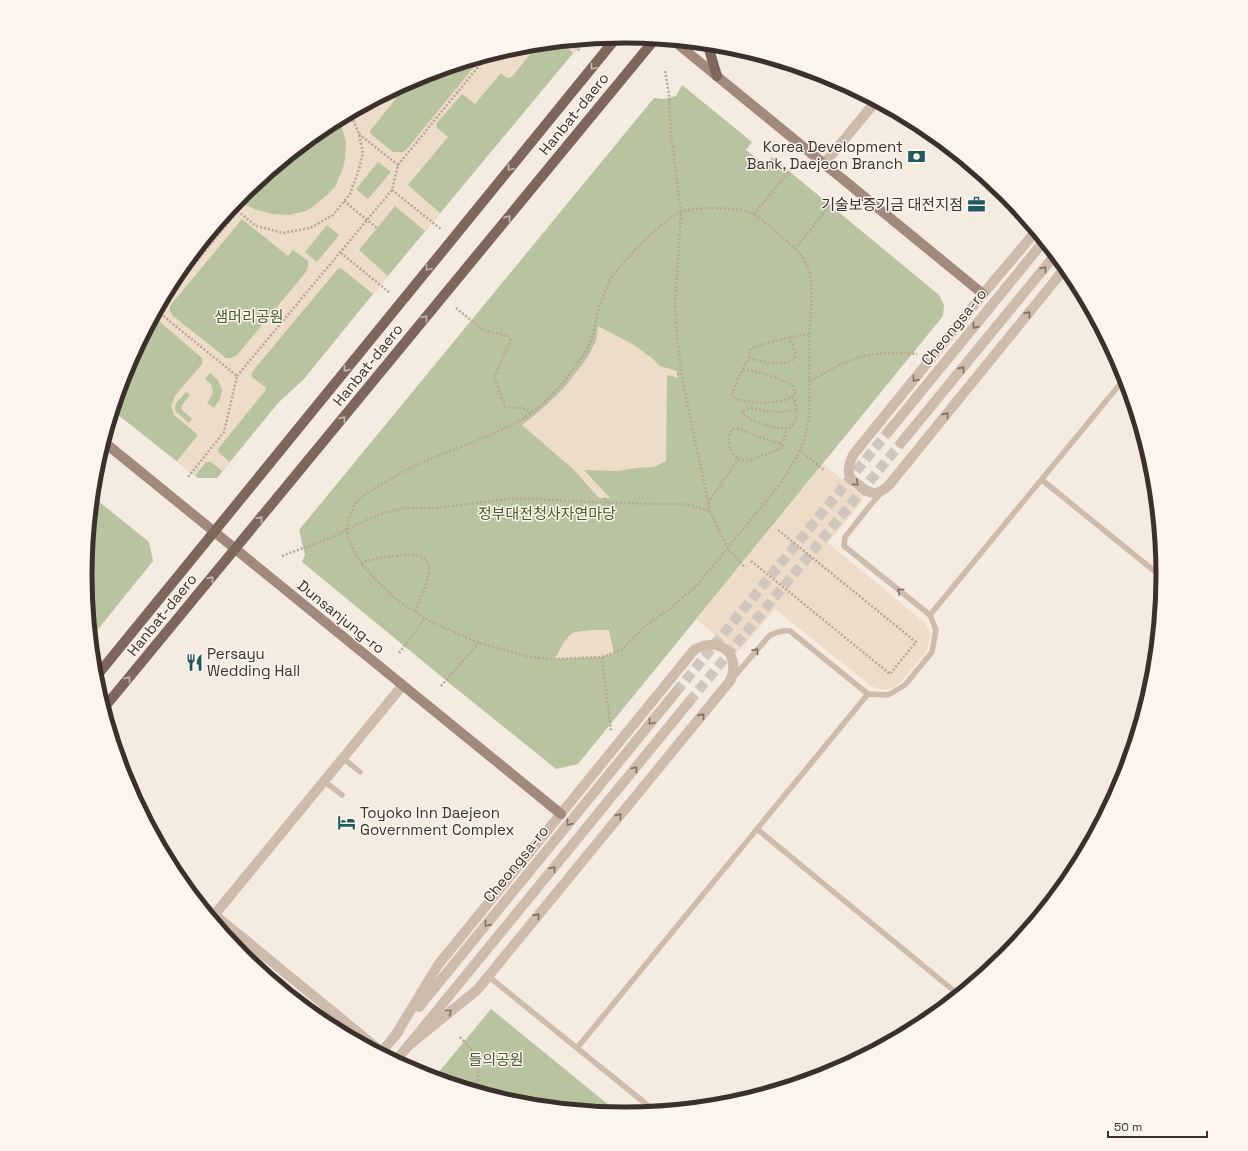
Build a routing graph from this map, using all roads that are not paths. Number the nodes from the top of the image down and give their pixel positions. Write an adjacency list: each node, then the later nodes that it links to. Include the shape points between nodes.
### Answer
1 (612, 43): 19 (main road, Hanbat-daero, one-way to 19)
2 (651, 44): 20 (main road, Hanbat-daero, one-way to 2)
3 (681, 46): 5 (main road)
4 (709, 50): 5 (main road)
5 (717, 76): 7 (main road)
6 (873, 105): 7 (street)
7 (824, 164): 12 (main road)
8 (1033, 235): 12 (street)
9 (1041, 245): 14 (street, Cheongsa-ro, one-way to 14)
10 (1052, 259): 15 (street, one-way to 10)
11 (1062, 272): 18 (street, one-way to 11)
12 (983, 294): 18 (street, one-way to 18, via 853,455 850,462 850,478 868,493 884,491)
13 (1120, 384): 17 (lane)
14 (888, 432)
15 (902, 443)
16 (108, 445): 19 (main road, Dunsanjung-ro)
17 (1042, 480): 21 (lane); 22 (lane)
18 (889, 486): 22 (lane, one-way to 18, via 844,546 845,537)
19 (214, 531): 20 (main road, Dunsanjung-ro); 23 (main road, Hanbat-daero)
20 (235, 549): 25 (main road, Dunsanjung-ro); 29 (main road, Hanbat-daero, one-way to 20)
21 (1156, 572)
22 (930, 615): 27 (lane, via 936,630 932,652 905,685 888,695)
23 (101, 671)
24 (730, 681): 27 (lane, one-way to 27, via 769,636 785,630 790,631); 34 (street, via 734,674 734,666 729,652 716,644 708,644 694,650); 38 (street, one-way to 24)
25 (402, 686): 30 (street); 34 (main road, Dunsanjung-ro)
26 (676, 692): 40 (street, Cheongsa-ro, one-way to 40)
27 (868, 694): 35 (lane)
28 (689, 702): 42 (street, Cheongsa-ro, one-way to 28)
29 (108, 704)
30 (343, 758): 31 (lane); 32 (street)
31 (360, 772)
32 (324, 781): 33 (lane); 36 (street)
33 (342, 795)
34 (561, 814): 40 (street, via 438,965)
35 (757, 830): 39 (lane); 43 (lane)
36 (214, 915)
37 (221, 924): 41 (street)
38 (488, 976): 42 (street, one-way to 38, via 477,990); 43 (lane)
39 (955, 992)
40 (395, 1036): 44 (street, Cheongsa-ro)
41 (367, 1042)
42 (408, 1046): 45 (street, Cheongsa-ro)
43 (577, 1048): 46 (lane)
44 (383, 1050)
45 (399, 1058)
46 (650, 1107)

